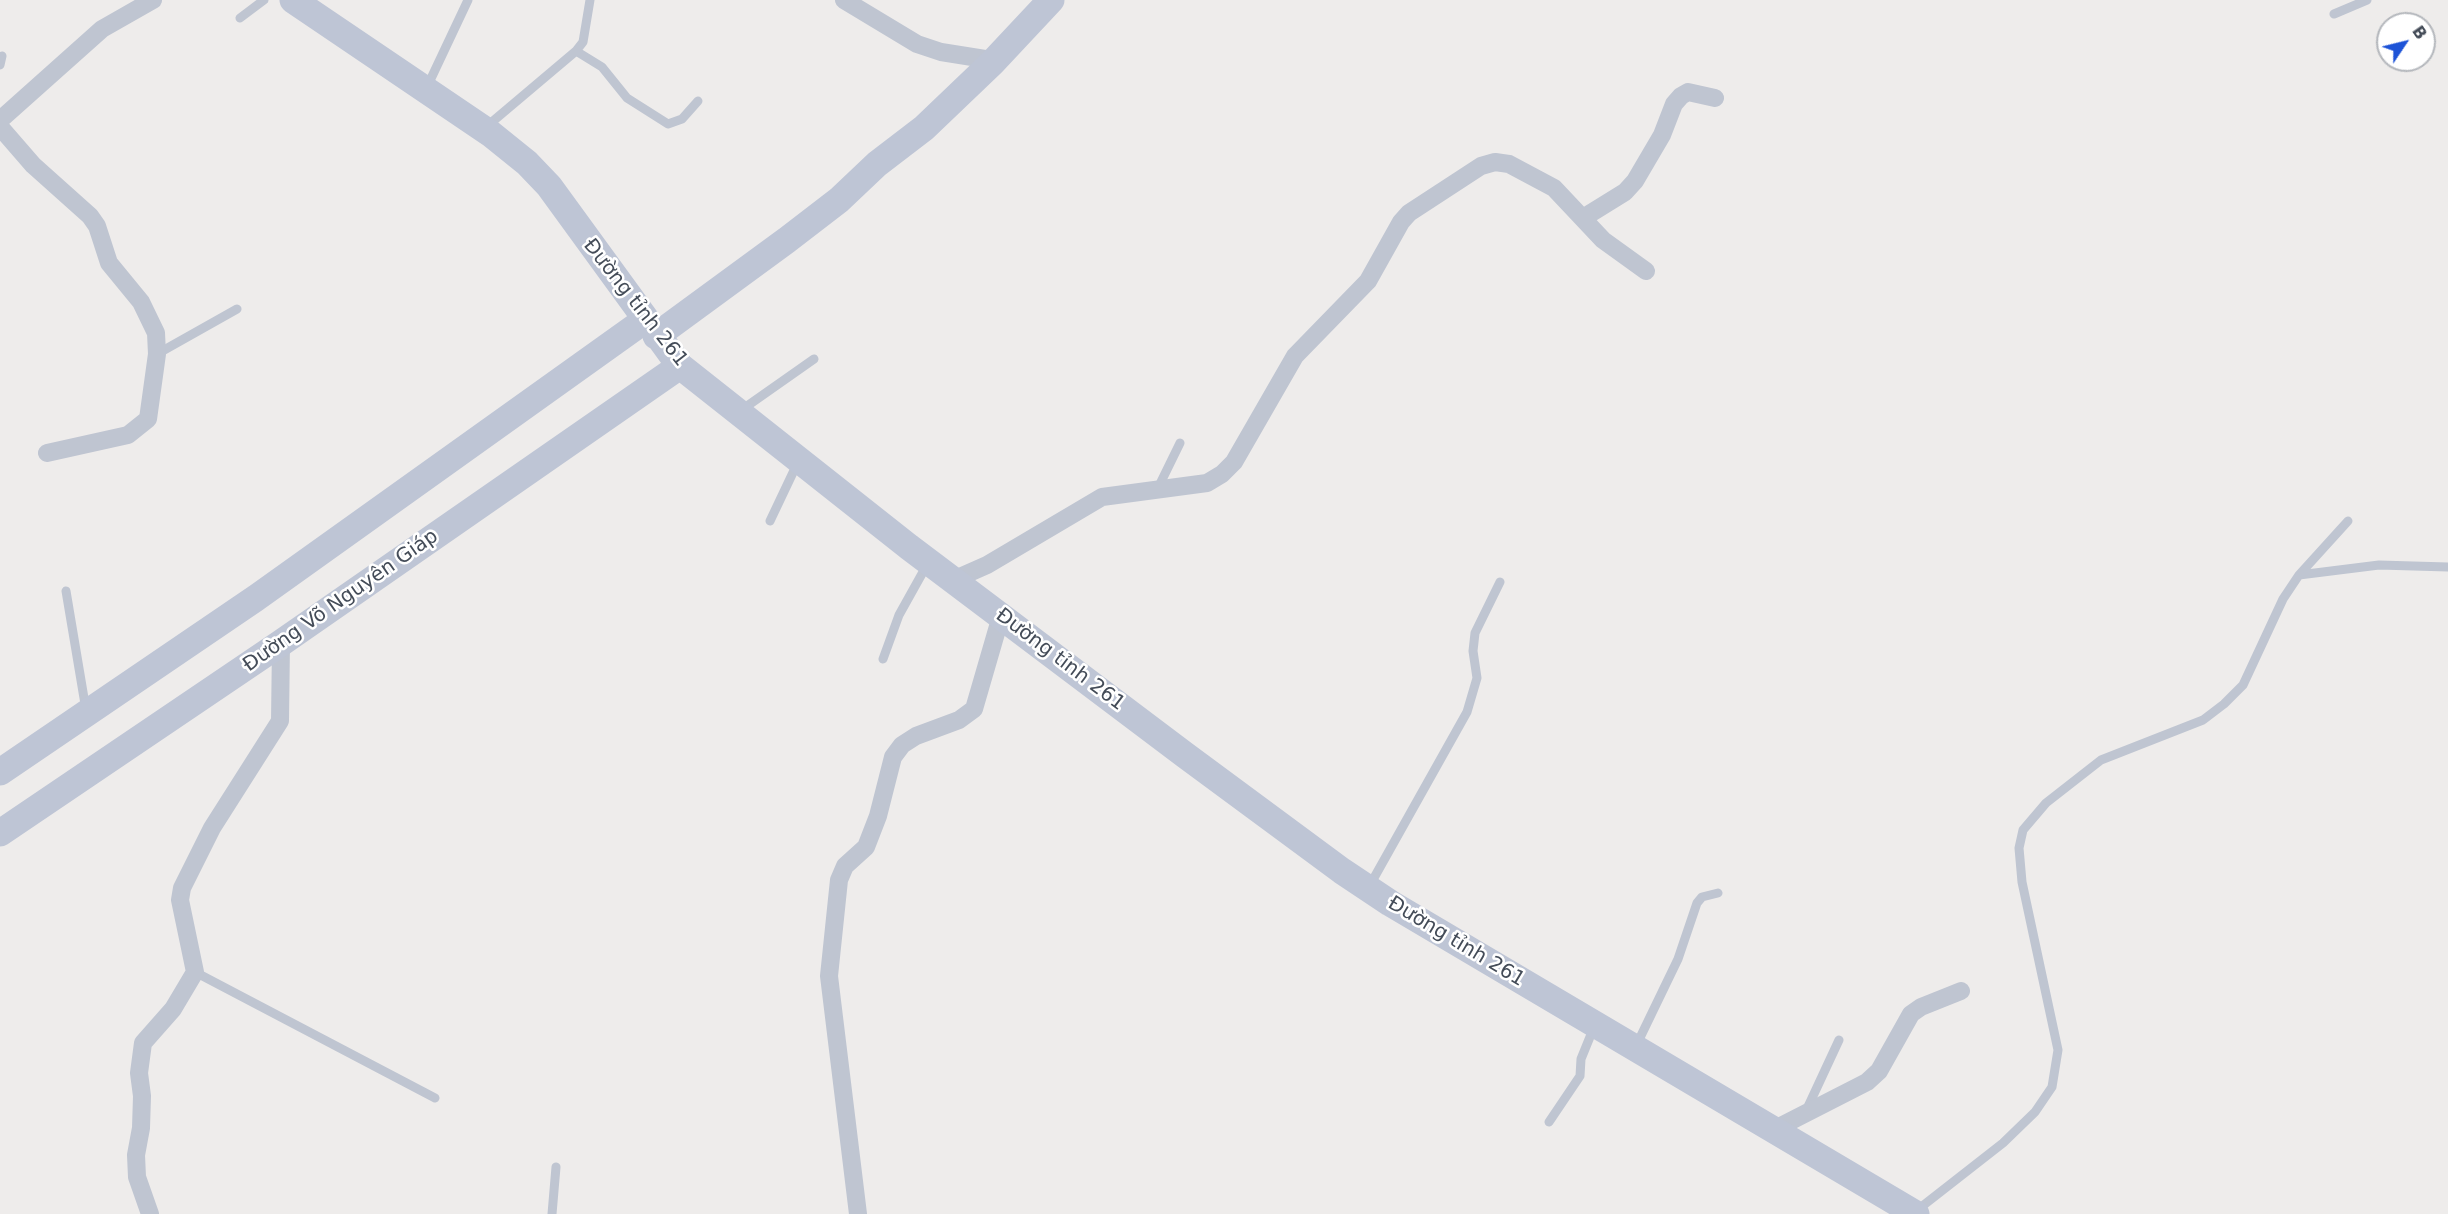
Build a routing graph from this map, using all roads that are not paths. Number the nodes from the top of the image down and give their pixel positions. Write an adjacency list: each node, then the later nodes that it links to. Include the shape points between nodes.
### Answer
1 (153, 0): 17 (street, via 102,29)
2 (264, 0): 11 (lane)
3 (293, 0): 14 (main road, Đường tỉnh 261)
4 (468, 0): 14 (lane)
5 (590, 0): 12 (lane, via 583,42)
6 (844, 0): 9 (street)
7 (1051, 0): 13 (main road)
8 (2367, 0): 10 (lane)
9 (863, 5): 13 (street, via 917,44)
10 (2334, 14)
11 (240, 18)
12 (576, 51): 16 (lane, via 602,67 627,98 668,124 682,119); 18 (lane)
13 (992, 63): 22 (main road, via 924,128 788,240)
14 (425, 90): 18 (main road, Đường tỉnh 261)
15 (1715, 98): 19 (street, via 1688,92 1681,96 1635,182)
16 (698, 101)
17 (1, 119): 23 (street, via 33,165 97,226 109,262 151,319)
18 (483, 129): 22 (main road, Đường tỉnh 261, via 527,163 549,186)
19 (1583, 218): 20 (street, via 1603,240); 30 (street, via 1554,188 1509,164 1481,166 1401,222 1368,281 1295,356 1234,462 1222,474 1207,483)
20 (1646, 271)
21 (237, 309): 23 (lane)
22 (650, 328): 25 (main road, Đường tỉnh 261); 42 (main road)
23 (157, 354): 28 (street, via 151,409 140,427 128,435)
24 (814, 359): 26 (lane)
25 (680, 366): 26 (main road, Đường tỉnh 261); 40 (main road, Đường Võ Nguyên Giáp)
26 (740, 411): 29 (main road, Đường tỉnh 261)
27 (1180, 443): 30 (lane)
28 (48, 453)
29 (799, 459): 31 (lane); 33 (main road, Đường tỉnh 261)
30 (1158, 488): 36 (street, via 1102,497 987,565)
31 (770, 521)
32 (2348, 521): 35 (lane)
33 (929, 561): 36 (main road, Đường tỉnh 261); 41 (lane, via 899,615)
34 (2448, 567): 35 (lane, via 2379,565)
35 (2300, 575): 57 (lane, via 2283,599 2242,685 2224,704 2203,720 2101,760 2046,803 2023,830 2019,848 2022,882 2058,1050 2052,1087 2035,1112 2003,1143)
36 (953, 580): 39 (main road, Đường tỉnh 261)
37 (1500, 582): 45 (lane, via 1475,633 1477,678 1467,712)
38 (66, 591): 42 (lane)
39 (1001, 616): 45 (main road, Đường tỉnh 261); 60 (street, via 974,710 902,745 893,757 866,847 845,866 839,880 829,975)
40 (281, 643): 44 (main road, Đường Võ Nguyên Giáp); 47 (street, via 280,721 212,828 182,888 180,900)
41 (883, 658)
42 (87, 713): 43 (main road)
43 (0, 772)
44 (0, 833)
45 (1368, 889): 49 (main road, Đường tỉnh 261)
46 (1718, 893): 51 (lane, via 1696,903 1678,959)
47 (195, 972): 52 (lane); 58 (street, via 173,1010 142,1043 139,1059 142,1096 137,1176)
48 (1961, 992): 53 (street, via 1911,1014 1880,1071 1867,1082)
49 (1595, 1024): 51 (main road, Đường tỉnh 261); 54 (lane, via 1581,1059 1580,1076)
50 (1839, 1040): 53 (lane)
51 (1636, 1048): 55 (main road, Đường tỉnh 261)
52 (435, 1098)
53 (1805, 1114): 55 (street)
54 (1549, 1122)
55 (1775, 1129): 57 (main road, Đường tỉnh 261)
56 (556, 1167): 59 (lane)
57 (1915, 1213)
58 (150, 1214)
59 (552, 1214)
60 (858, 1214)

